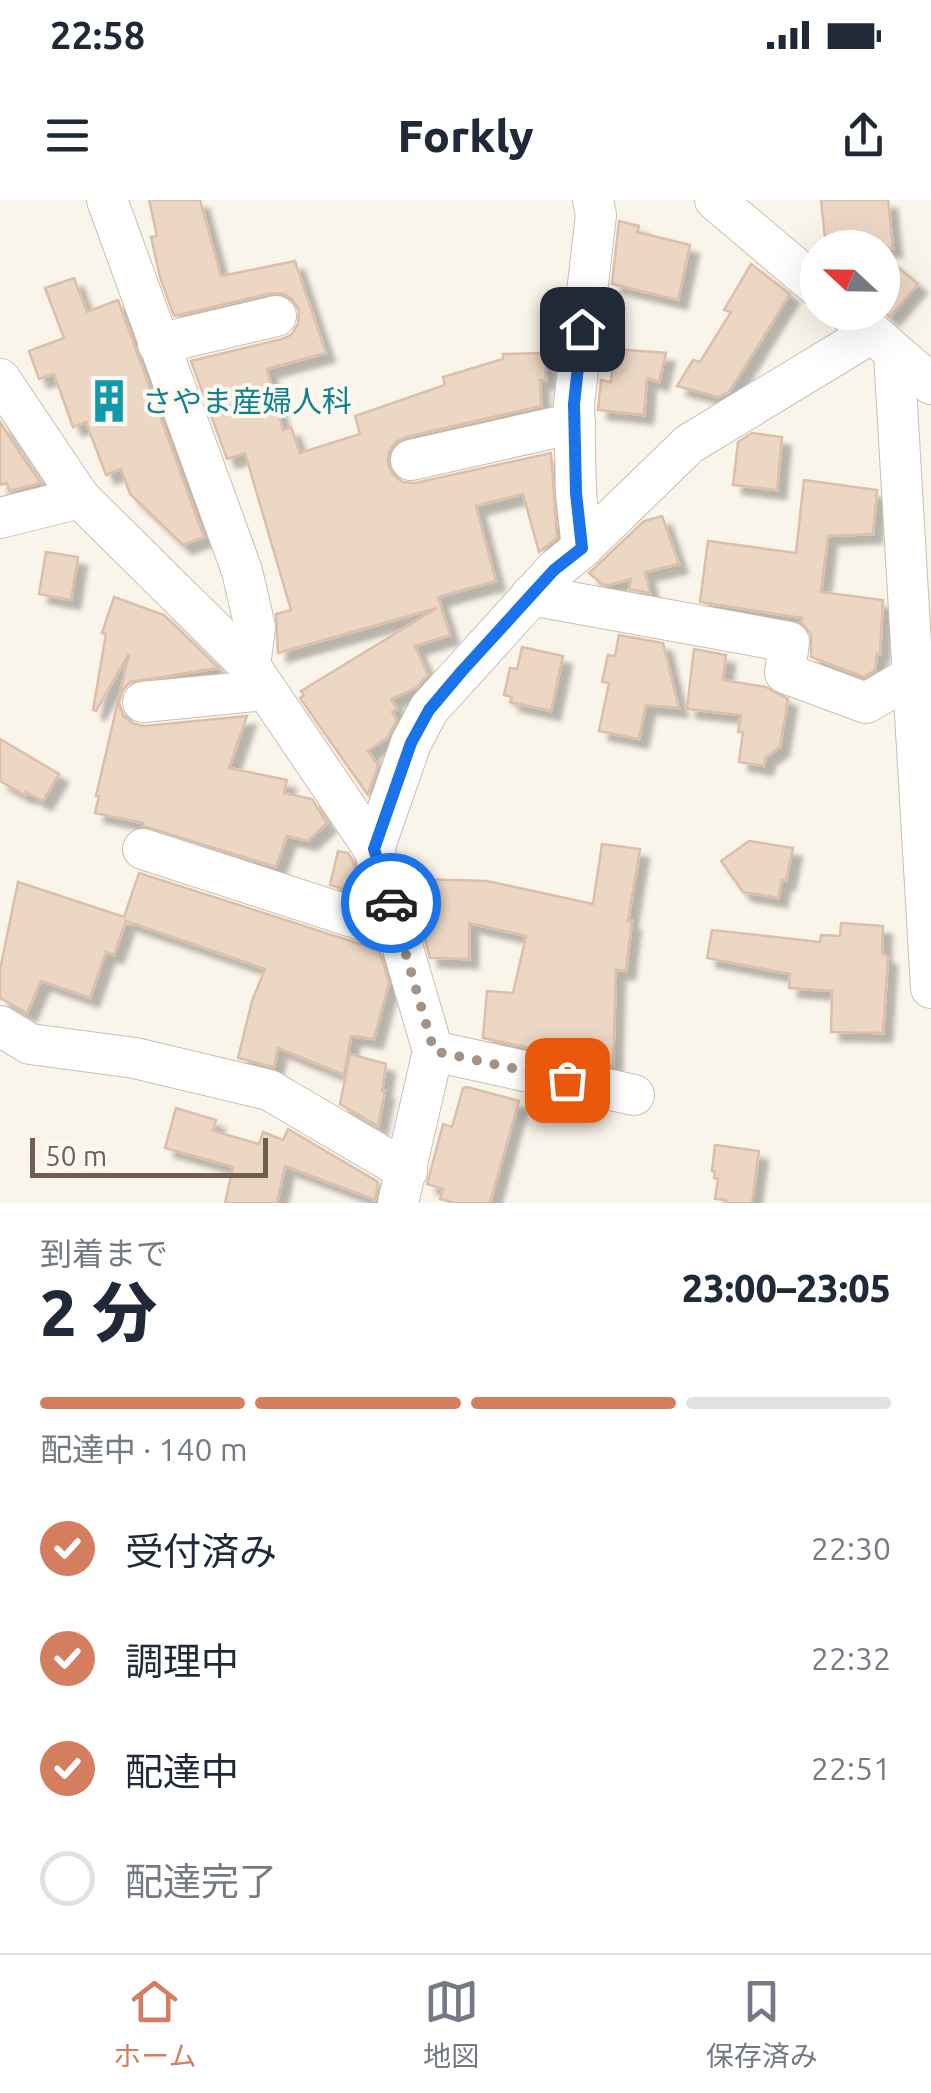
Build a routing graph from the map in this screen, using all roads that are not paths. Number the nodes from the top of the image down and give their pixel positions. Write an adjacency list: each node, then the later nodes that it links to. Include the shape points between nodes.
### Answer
1 (107, 200): 7 (street)
2 (594, 200): 10 (street)
3 (715, 200): 4 (street)
4 (800, 272)
5 (276, 316): 7 (street)
6 (871, 333): 9 (street); 14 (street, via 690,444); 16 (street)
7 (158, 344): 17 (street, via 242,571)
8 (0, 379): 12 (street)
9 (931, 384)
10 (575, 424): 11 (street); 14 (street)
11 (412, 460)
12 (80, 498): 13 (street); 17 (street)
13 (0, 518)
14 (582, 548): 15 (street)
15 (532, 595): 16 (street, via 789,642 785,673 866,703); 20 (street, via 429,710)
16 (912, 676): 22 (street)
17 (258, 678): 18 (street); 20 (street)
18 (143, 702)
19 (143, 848): 21 (street)
20 (374, 849): 21 (street)
21 (399, 932): 24 (street)
22 (931, 988)
23 (0, 1026): 26 (street, via 30,1044 135,1058 268,1090)
24 (434, 1051): 25 (street); 26 (street)
25 (634, 1095)
26 (402, 1187)

